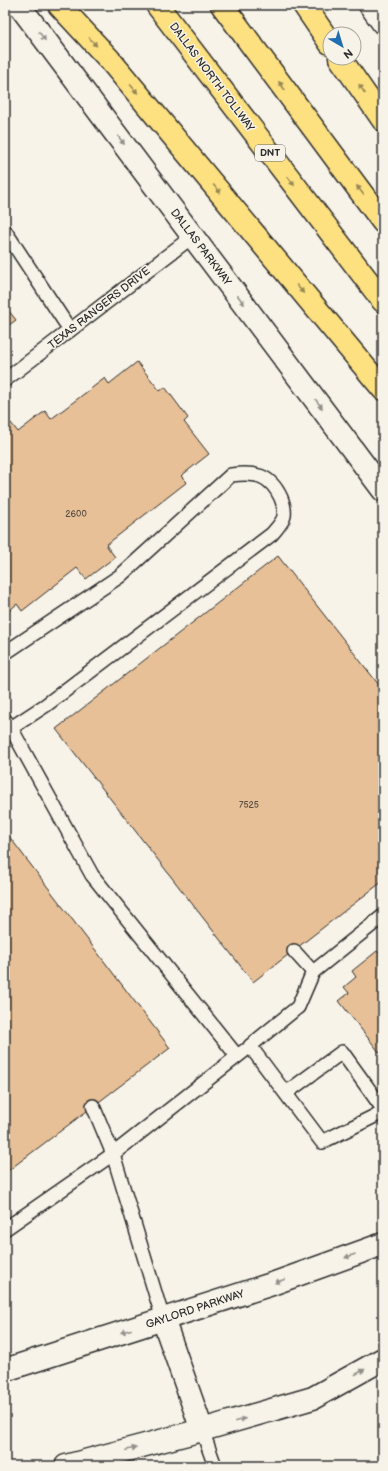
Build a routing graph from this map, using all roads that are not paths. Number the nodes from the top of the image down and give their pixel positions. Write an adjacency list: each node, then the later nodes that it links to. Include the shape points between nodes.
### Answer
1 (19, 5): 13 (street, DALLAS PARKWAY, one-way to 13)
2 (59, 5): 17 (highway, one-way to 17, via 114,65)
3 (157, 5): 14 (highway, DALLAS NORTH TOLLWAY / DNT, one-way to 14)
4 (222, 5): 11 (highway, one-way to 4)
5 (304, 5): 8 (highway)
6 (370, 5): 7 (street)
7 (383, 23)
8 (322, 31)
9 (346, 66): 10 (highway, one-way to 9)
10 (383, 120)
11 (383, 222)
12 (5, 231): 15 (lane)
13 (193, 236): 15 (lane, TEXAS RANGERS DRIVE); 18 (street, DALLAS PARKWAY, one-way to 18)
14 (383, 301)
15 (70, 330): 16 (lane, TEXAS RANGERS DRIVE)
16 (5, 380)
17 (383, 389)
18 (383, 490)
19 (5, 653): 20 (lane, via 120,576 231,475 247,473 264,476 276,488 283,504 284,517 272,534 46,705)
20 (8, 724): 25 (lane, via 92,875)
21 (383, 916): 23 (lane)
22 (294, 951): 23 (lane)
23 (313, 972): 24 (lane, via 298,1007)
24 (250, 1046): 25 (lane); 26 (lane)
25 (237, 1056): 30 (lane)
26 (286, 1093): 28 (lane, via 342,1052); 29 (lane, via 322,1142)
27 (93, 1106): 30 (lane)
28 (383, 1109)
29 (383, 1112)
30 (113, 1154): 31 (lane); 33 (lane)
31 (5, 1229)
32 (383, 1244): 33 (street, GAYLORD PARKWAY, one-way to 33, via 272,1284)
33 (163, 1319): 35 (street, GAYLORD PARKWAY, one-way to 35); 36 (street)
34 (383, 1359): 36 (street, one-way to 34, via 313,1398)
35 (5, 1370)
36 (202, 1430): 37 (street, one-way to 36); 38 (lane)
37 (66, 1466)
38 (215, 1466)

